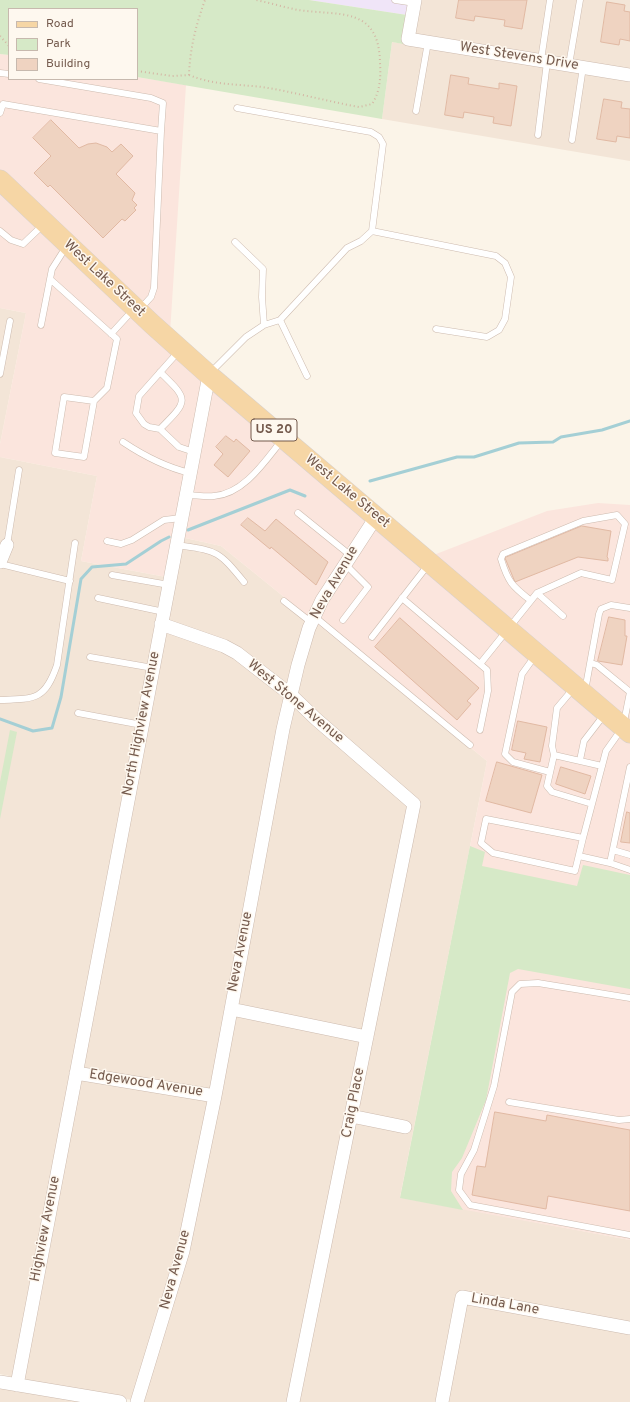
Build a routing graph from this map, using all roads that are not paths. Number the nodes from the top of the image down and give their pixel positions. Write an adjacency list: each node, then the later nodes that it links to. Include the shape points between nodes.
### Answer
1 (394, 0): 4 (lane)
2 (550, 0): 6 (lane)
3 (580, 0): 7 (lane)
4 (415, 2): 5 (street, West Stevens Drive, via 408,39)
5 (428, 42): 6 (street, West Stevens Drive); 13 (lane)
6 (544, 61): 7 (street, West Stevens Drive); 16 (lane)
7 (569, 65): 8 (street, West Stevens Drive)
8 (583, 67): 9 (street, West Stevens Drive); 17 (lane)
9 (630, 75)
10 (45, 80): 15 (lane, via 151,98 163,104)
11 (2, 104): 14 (lane); 15 (lane)
12 (237, 108): 21 (lane, via 370,132 379,137 383,144)
13 (416, 111)
14 (0, 113)
15 (161, 131): 25 (lane, via 154,288 151,297)
16 (538, 134)
17 (572, 140)
18 (2, 186): 19 (main road, West Lake Street / US 20)
19 (45, 223): 20 (lane, via 23,244 11,240); 23 (main road, West Lake Street / US 20)
20 (0, 231)
21 (372, 231): 26 (lane, via 361,241 347,248); 30 (lane, via 496,256 505,263 511,277 505,319 499,330 487,337)
22 (235, 242): 29 (lane, via 263,269)
23 (68, 244): 24 (lane, via 52,269); 25 (main road, West Lake Street / US 20)
24 (50, 279): 28 (lane); 31 (lane)
25 (136, 309): 31 (lane); 32 (main road, West Lake Street / US 20)
26 (280, 320): 29 (lane); 36 (lane)
27 (10, 321): 34 (lane)
28 (40, 325)
29 (264, 326): 35 (lane, via 246,337)
30 (436, 329)
31 (111, 334): 37 (lane, via 117,339 107,388)
32 (180, 350): 33 (lane); 35 (main road, West Lake Street / US 20)
33 (160, 372): 38 (lane, via 180,392 182,403); 38 (lane, via 139,396 135,408 138,418 144,424)
34 (0, 374)
35 (209, 375): 39 (main road, West Lake Street / US 20); 41 (street, North Highview Avenue)
36 (307, 376)
37 (94, 401): 37 (lane, via 64,397 56,453 84,457)
38 (160, 429): 41 (lane, via 179,447)
39 (283, 438): 44 (lane, via 256,472 237,488 215,496); 46 (main road, West Lake Street / US 20)
40 (123, 442): 43 (lane, via 143,455 174,469)
41 (194, 452): 43 (street, North Highview Avenue)
42 (19, 470): 50 (lane)
43 (190, 472): 44 (street, North Highview Avenue)
44 (186, 495): 47 (street, North Highview Avenue)
45 (298, 513): 52 (lane)
46 (376, 517): 52 (street, Neva Avenue); 53 (main road, West Lake Street / US 20)
47 (181, 518): 48 (lane, via 164,520 121,544); 51 (street, North Highview Avenue)
48 (107, 541)
49 (75, 543): 56 (lane)
50 (7, 545): 54 (street)
51 (176, 545): 57 (lane, via 218,553); 58 (street, North Highview Avenue)
52 (347, 559): 67 (street, Neva Avenue); 68 (lane, via 368,587)
53 (430, 562): 61 (lane); 69 (main road, West Lake Street / US 20)
54 (0, 563): 56 (lane)
55 (112, 575): 58 (lane)
56 (70, 581): 79 (lane, via 56,664 50,683 40,693 25,700)
57 (244, 582)
58 (169, 585): 66 (street, North Highview Avenue)
59 (537, 593): 62 (lane); 62 (lane, via 581,573 612,580 625,524 617,515 583,521 503,554 501,559 507,578); 65 (lane)
60 (98, 598): 66 (lane)
61 (402, 598): 70 (lane); 74 (lane)
62 (530, 600): 69 (lane)
63 (284, 601): 67 (lane)
64 (630, 608): 73 (lane, via 611,605 601,609 598,614)
65 (563, 616)
66 (162, 618): 75 (street, North Highview Avenue); 78 (street, West Stone Avenue, via 237,653)
67 (313, 620): 78 (street, Neva Avenue); 85 (lane)
68 (343, 620)
69 (509, 630): 71 (main road, West Lake Street / US 20); 74 (lane)
70 (372, 637)
71 (537, 654): 76 (main road, West Lake Street / US 20); 90 (lane, via 522,674 505,754 513,762)
72 (90, 657): 75 (lane)
73 (591, 663): 76 (lane); 77 (lane)
74 (480, 664): 83 (lane, via 487,670 488,691)
75 (153, 668): 82 (street, North Highview Avenue)
76 (580, 690): 81 (main road, West Lake Street / US 20); 86 (lane, via 557,708 552,746)
77 (630, 692): 84 (lane)
78 (291, 695): 92 (street, West Stone Avenue); 101 (street, Neva Avenue)
79 (0, 700)
80 (78, 713): 82 (lane)
81 (606, 713): 84 (main road, West Lake Street / US 20); 87 (lane, via 584,741)
82 (142, 725): 103 (street, North Highview Avenue)
83 (480, 730)
84 (626, 730): 88 (lane, via 606,751)
85 (470, 745)
86 (554, 755): 87 (lane); 90 (lane)
87 (580, 760): 88 (lane)
88 (602, 766): 93 (lane)
89 (630, 767): 91 (lane)
90 (550, 772): 93 (lane, via 547,786 552,792)
91 (628, 784): 95 (lane)
92 (414, 804): 102 (street, Craig Place)
93 (592, 804): 94 (lane)
94 (583, 838): 97 (lane); 97 (lane, via 486,819 481,843 493,853 575,871)
95 (613, 850): 96 (lane); 98 (lane)
96 (630, 855)
97 (579, 856): 98 (lane)
98 (610, 863): 99 (lane)
99 (630, 870)
100 (630, 998): 109 (lane, via 538,982 520,984 512,992 494,1086 474,1150 462,1174 459,1190 470,1205)
101 (231, 1009): 102 (street); 104 (street, Neva Avenue)
102 (367, 1037): 106 (street, Craig Place)
103 (76, 1073): 104 (street, Edgewood Avenue); 112 (street, Highview Avenue)
104 (215, 1096): 114 (street, Neva Avenue, via 183,1251)
105 (509, 1102): 107 (lane, via 619,1120)
106 (351, 1116): 108 (street); 115 (street, Craig Place)
107 (630, 1119)
108 (405, 1127)
109 (630, 1235)
110 (630, 1328): 116 (street, Linda Lane, via 462,1297)
111 (0, 1382): 112 (street)
112 (17, 1385): 113 (street)
113 (120, 1402)
114 (137, 1402)
115 (293, 1402)
116 (442, 1402)

